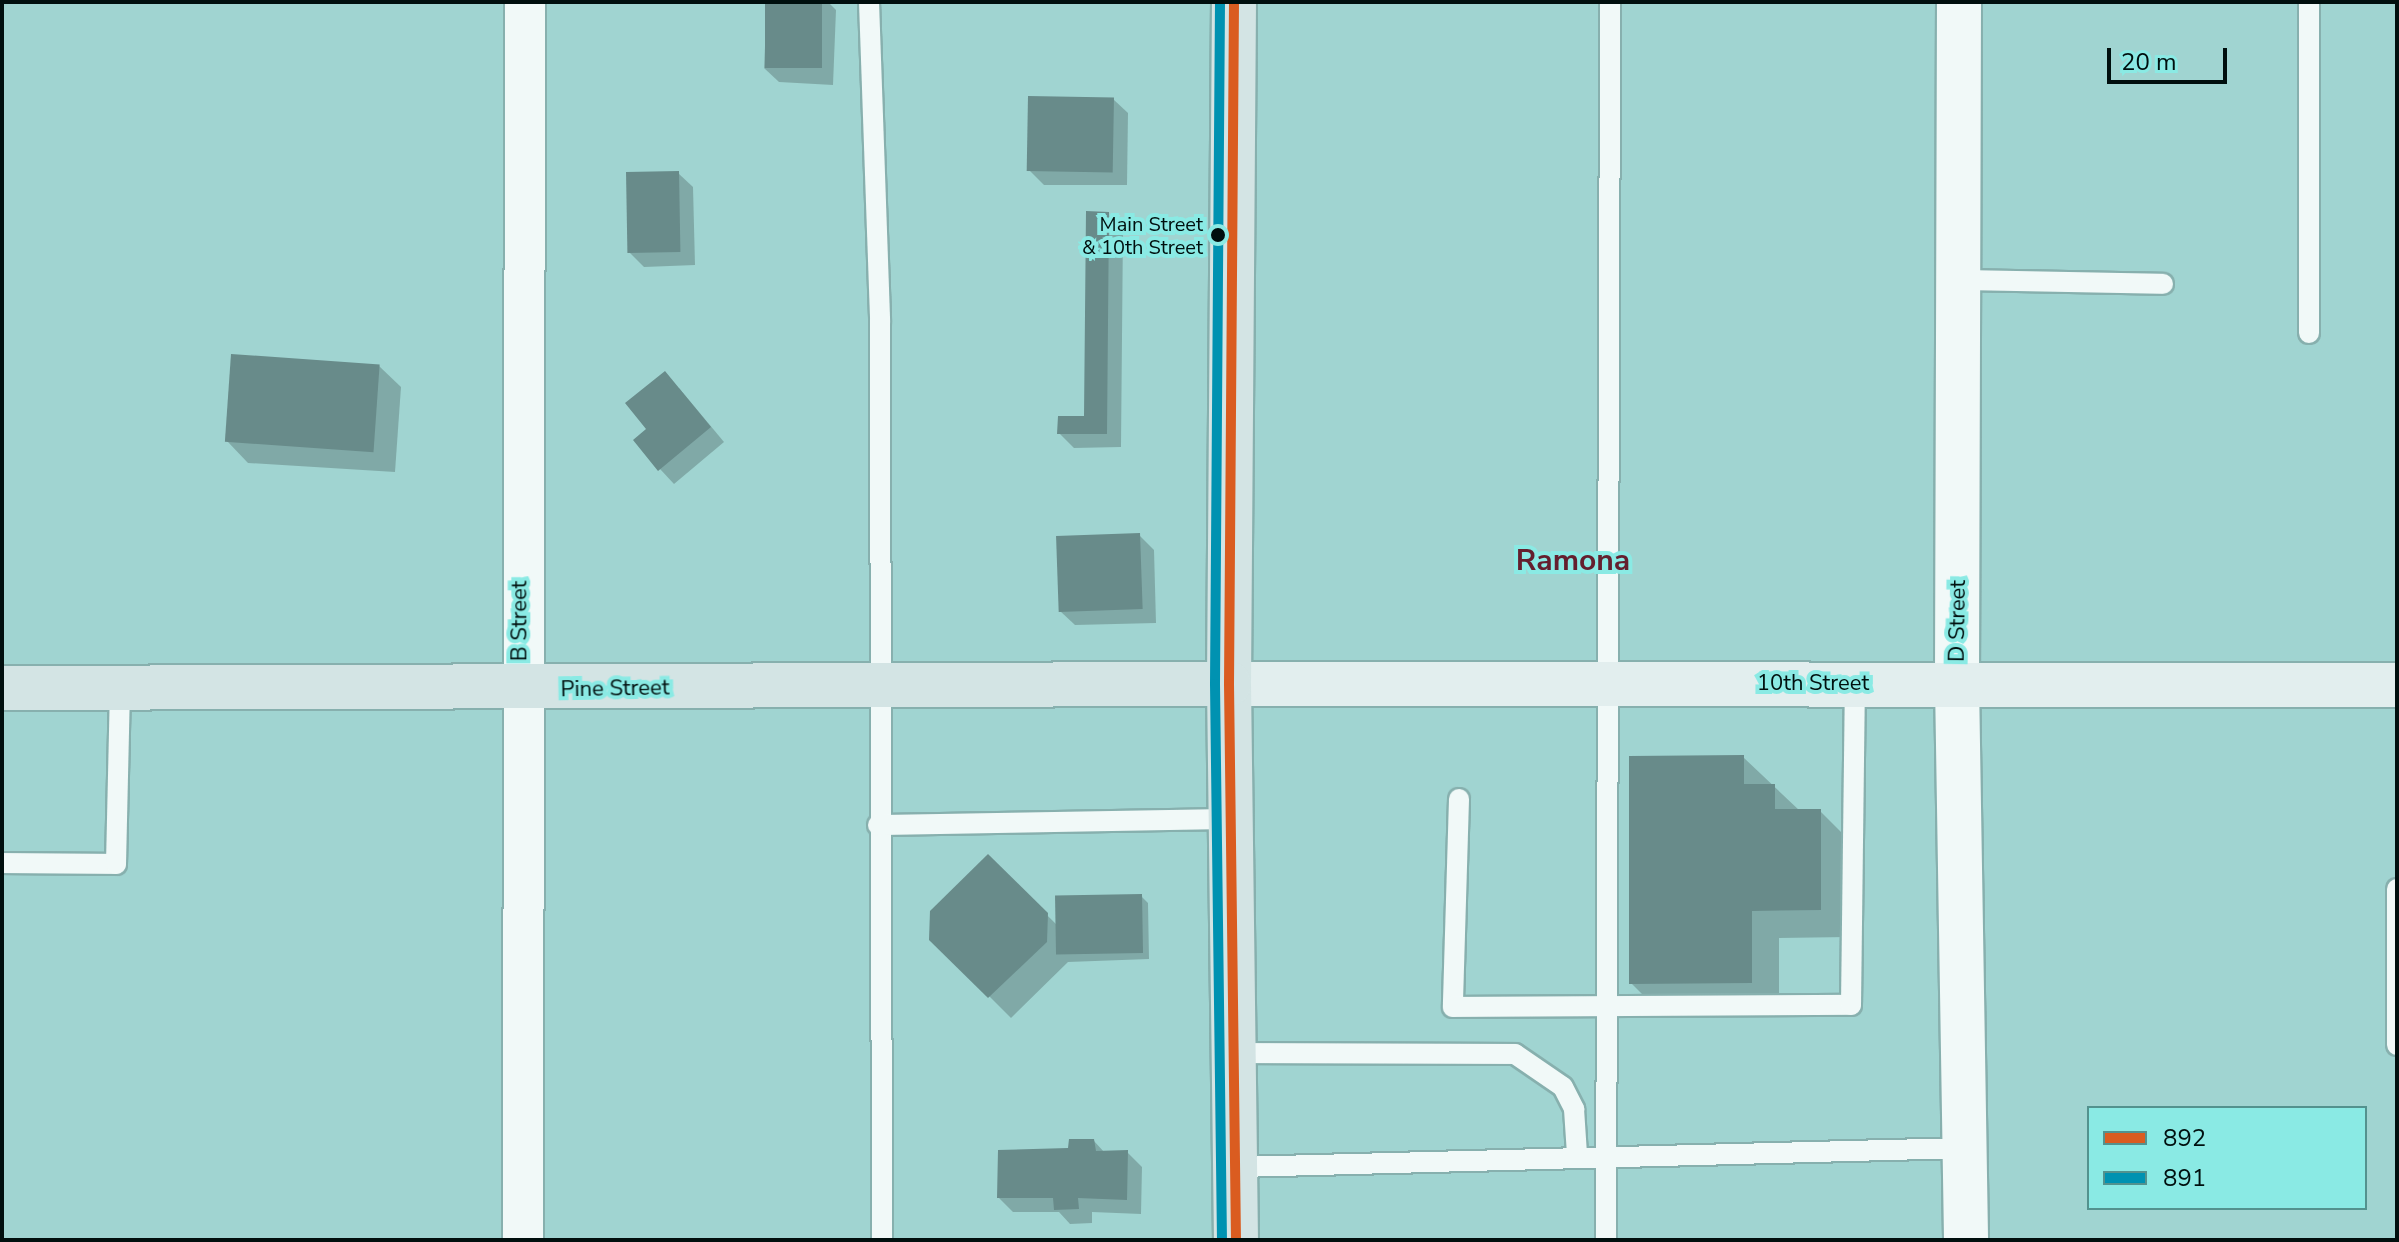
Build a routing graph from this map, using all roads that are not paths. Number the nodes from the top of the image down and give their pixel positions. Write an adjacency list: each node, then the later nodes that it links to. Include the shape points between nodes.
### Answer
1 (525, 2): 18 (street, B Street)
2 (869, 2): 13 (lane, via 880,320)
3 (1234, 2): 11 (main road)
4 (1610, 2): 15 (lane)
5 (1959, 2): 7 (street, D Street)
6 (2309, 2): 9 (lane)
7 (1961, 280): 8 (lane); 10 (street, D Street)
8 (2163, 284)
9 (2309, 333)
10 (1957, 683): 12 (main road, 10th Street); 14 (main road, 10th Street); 27 (street, D Street)
11 (1229, 684): 13 (main road, Pine Street); 15 (main road, 10th Street); 20 (main road)
12 (1855, 684): 15 (main road, 10th Street); 24 (lane, via 1851,1005)
13 (875, 685): 18 (main road, Pine Street); 21 (lane)
14 (2397, 685)
15 (1604, 686): 24 (lane)
16 (2, 688): 17 (main road, Pine Street)
17 (120, 688): 18 (main road, Pine Street); 22 (lane, via 116,864)
18 (520, 690): 31 (street, B Street)
19 (1459, 799): 24 (lane, via 1453,1007)
20 (1231, 819): 21 (lane); 26 (main road)
21 (878, 825): 32 (lane)
22 (2, 863)
23 (2397, 889): 25 (lane)
24 (1603, 1009): 28 (lane)
25 (2397, 1045)
26 (1236, 1053): 29 (lane, via 1515,1054 1563,1087 1574,1109); 30 (main road)
27 (1967, 1148): 28 (lane); 35 (street, D Street)
28 (1605, 1153): 29 (lane); 34 (lane)
29 (1577, 1154): 30 (lane)
30 (1239, 1167): 33 (main road)
31 (523, 1240)
32 (882, 1240)
33 (1236, 1240)
34 (1606, 1240)
35 (1966, 1240)

